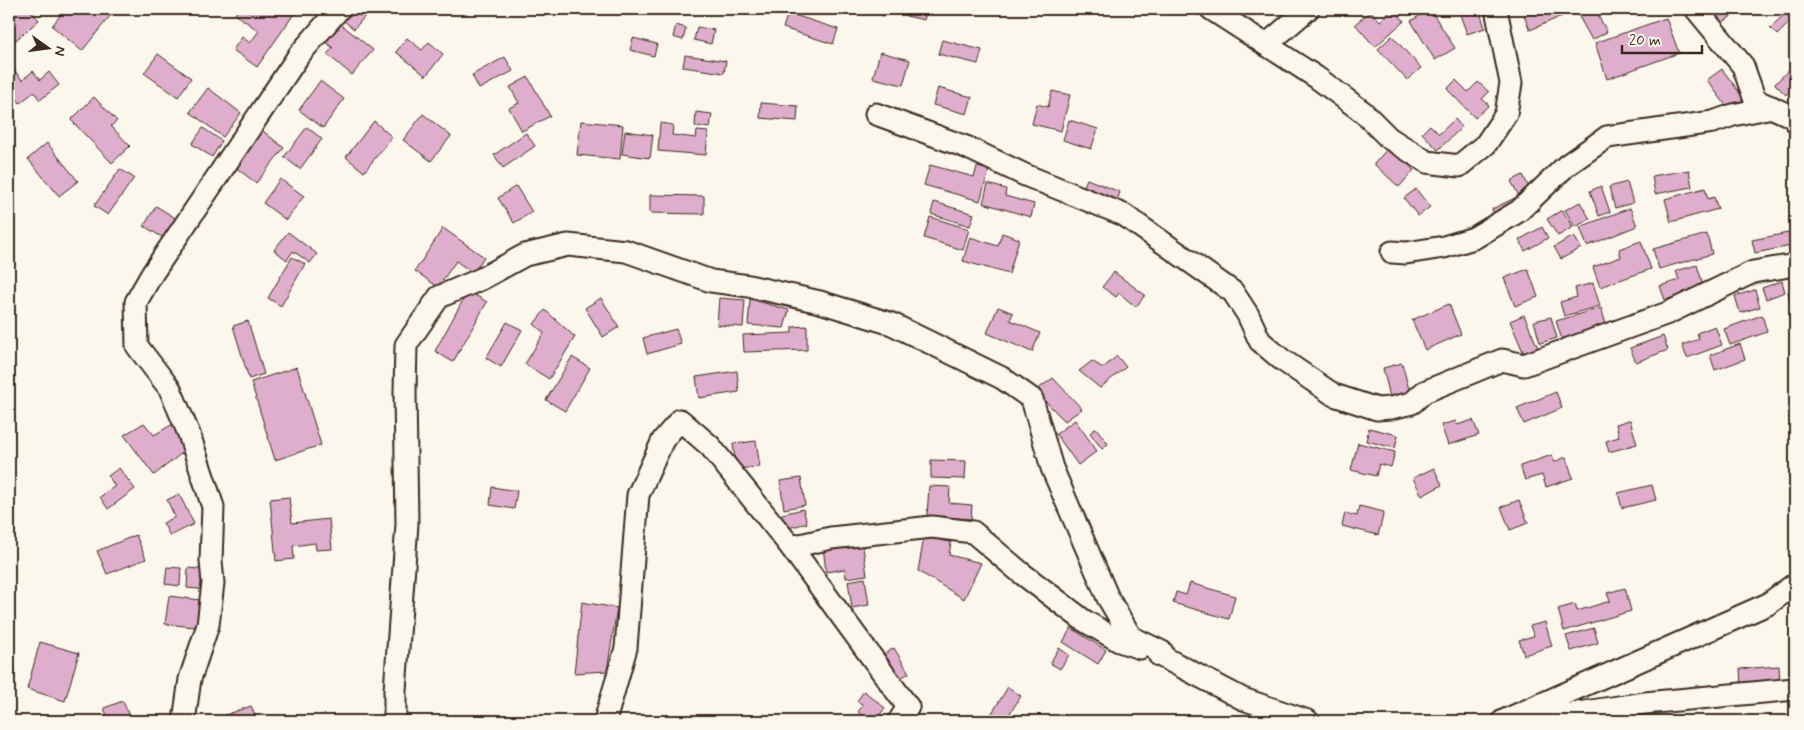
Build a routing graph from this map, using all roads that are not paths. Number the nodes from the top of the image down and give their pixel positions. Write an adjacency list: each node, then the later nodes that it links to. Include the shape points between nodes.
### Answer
1 (339, 9): 16 (street, via 299,56 136,302 137,346 170,389 213,507 213,583 208,625 190,679)
2 (1210, 9): 6 (street)
3 (1308, 9): 6 (street)
4 (1496, 9): 6 (street, via 1511,83 1506,114 1486,144 1459,166 1427,162 1389,138 1355,106 1316,77)
5 (1696, 9): 7 (street, via 1743,66 1755,100)
6 (1266, 45)
7 (1772, 107): 9 (street); 10 (street, via 1713,122 1607,137 1568,165 1520,210 1474,238 1444,247)
8 (876, 114): 11 (street, via 966,147 1124,215 1233,292 1260,341 1281,359 1334,395 1377,409 1412,403 1424,392 1502,360 1524,365 1668,313 1753,272)
9 (1795, 121)
10 (1392, 252)
11 (1795, 266)
12 (791, 547): 14 (street, via 831,538 932,527 973,532 1083,620 1119,641); 18 (street, via 710,446 680,420 662,440 638,495 626,648); 19 (street, via 908,707)
13 (1795, 584): 21 (street, via 1768,604)
14 (1160, 655): 17 (street, via 1162,652 1131,637 1108,598 1052,468 1032,399 1002,378 892,324 829,305 749,286 711,281 626,250 568,245 525,256 438,297 406,345 407,524); 20 (street, via 1243,699)
15 (1795, 689): 22 (street, via 1645,703)
16 (184, 721)
17 (395, 721)
18 (605, 721)
19 (899, 721)
20 (1308, 721)
21 (1503, 721)
22 (1524, 721)

